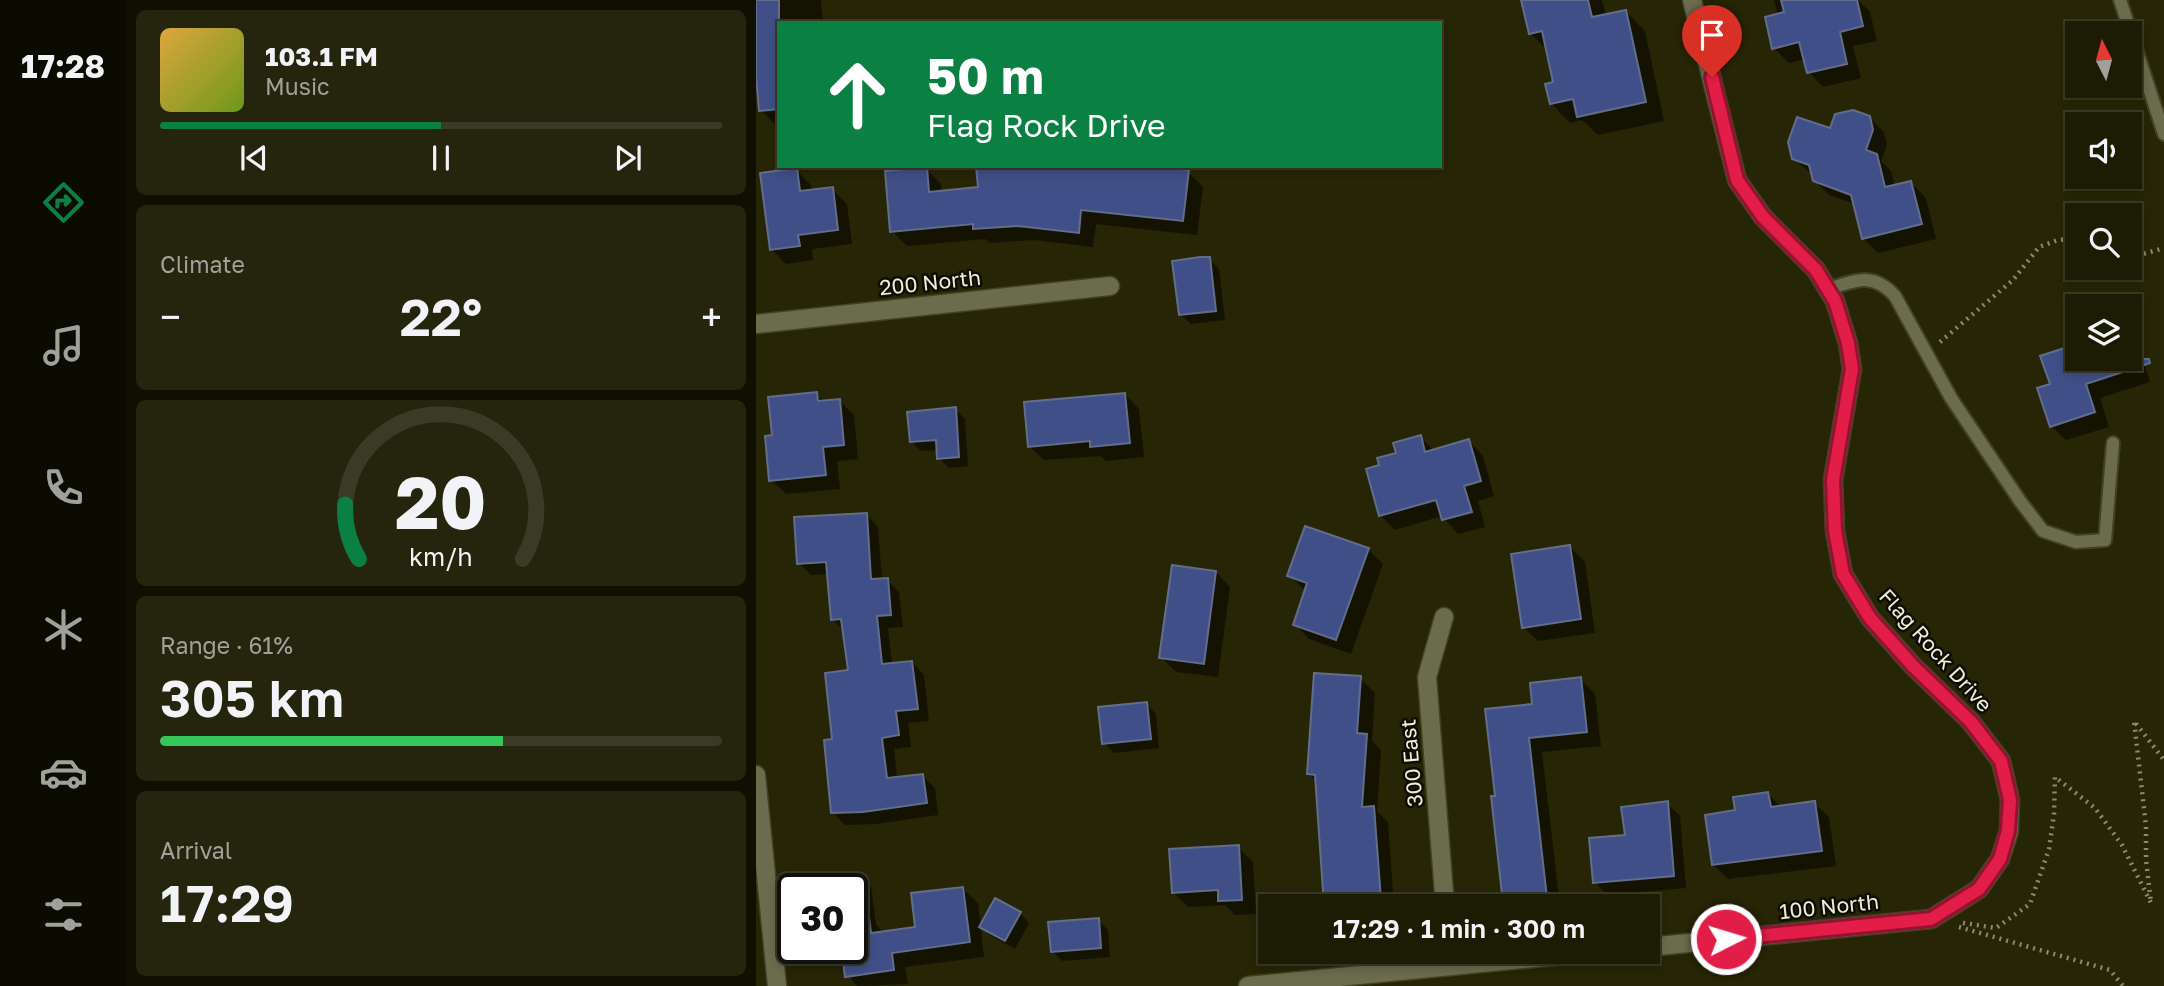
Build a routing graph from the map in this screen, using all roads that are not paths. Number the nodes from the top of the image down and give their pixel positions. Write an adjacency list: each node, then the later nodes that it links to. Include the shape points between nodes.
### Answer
1 (1692, 0): 6 (street, Flag Rock Drive, via 1737,180 1763,217 1816,270)
2 (2120, 0): 3 (lane)
3 (2158, 101): 4 (lane)
4 (2164, 134)
5 (1110, 286): 7 (street, 200 North)
6 (1828, 289): 8 (lane, via 1867,279 1887,287 1895,296 1951,398 2043,531 2076,542 2105,540); 12 (street, Flag Rock Drive, via 1848,343 1852,369 1833,480 1843,574 1870,618 1971,722 2001,761 2010,800 2000,859 1979,889)
7 (756, 324)
8 (2113, 443)
9 (1444, 617): 11 (street, 300 East, via 1427,677)
10 (756, 775): 15 (street)
11 (1444, 894)
12 (1931, 919): 13 (street, 100 North)
13 (1660, 946)
14 (1413, 964): 16 (street)
15 (777, 986)
16 (1248, 986)

